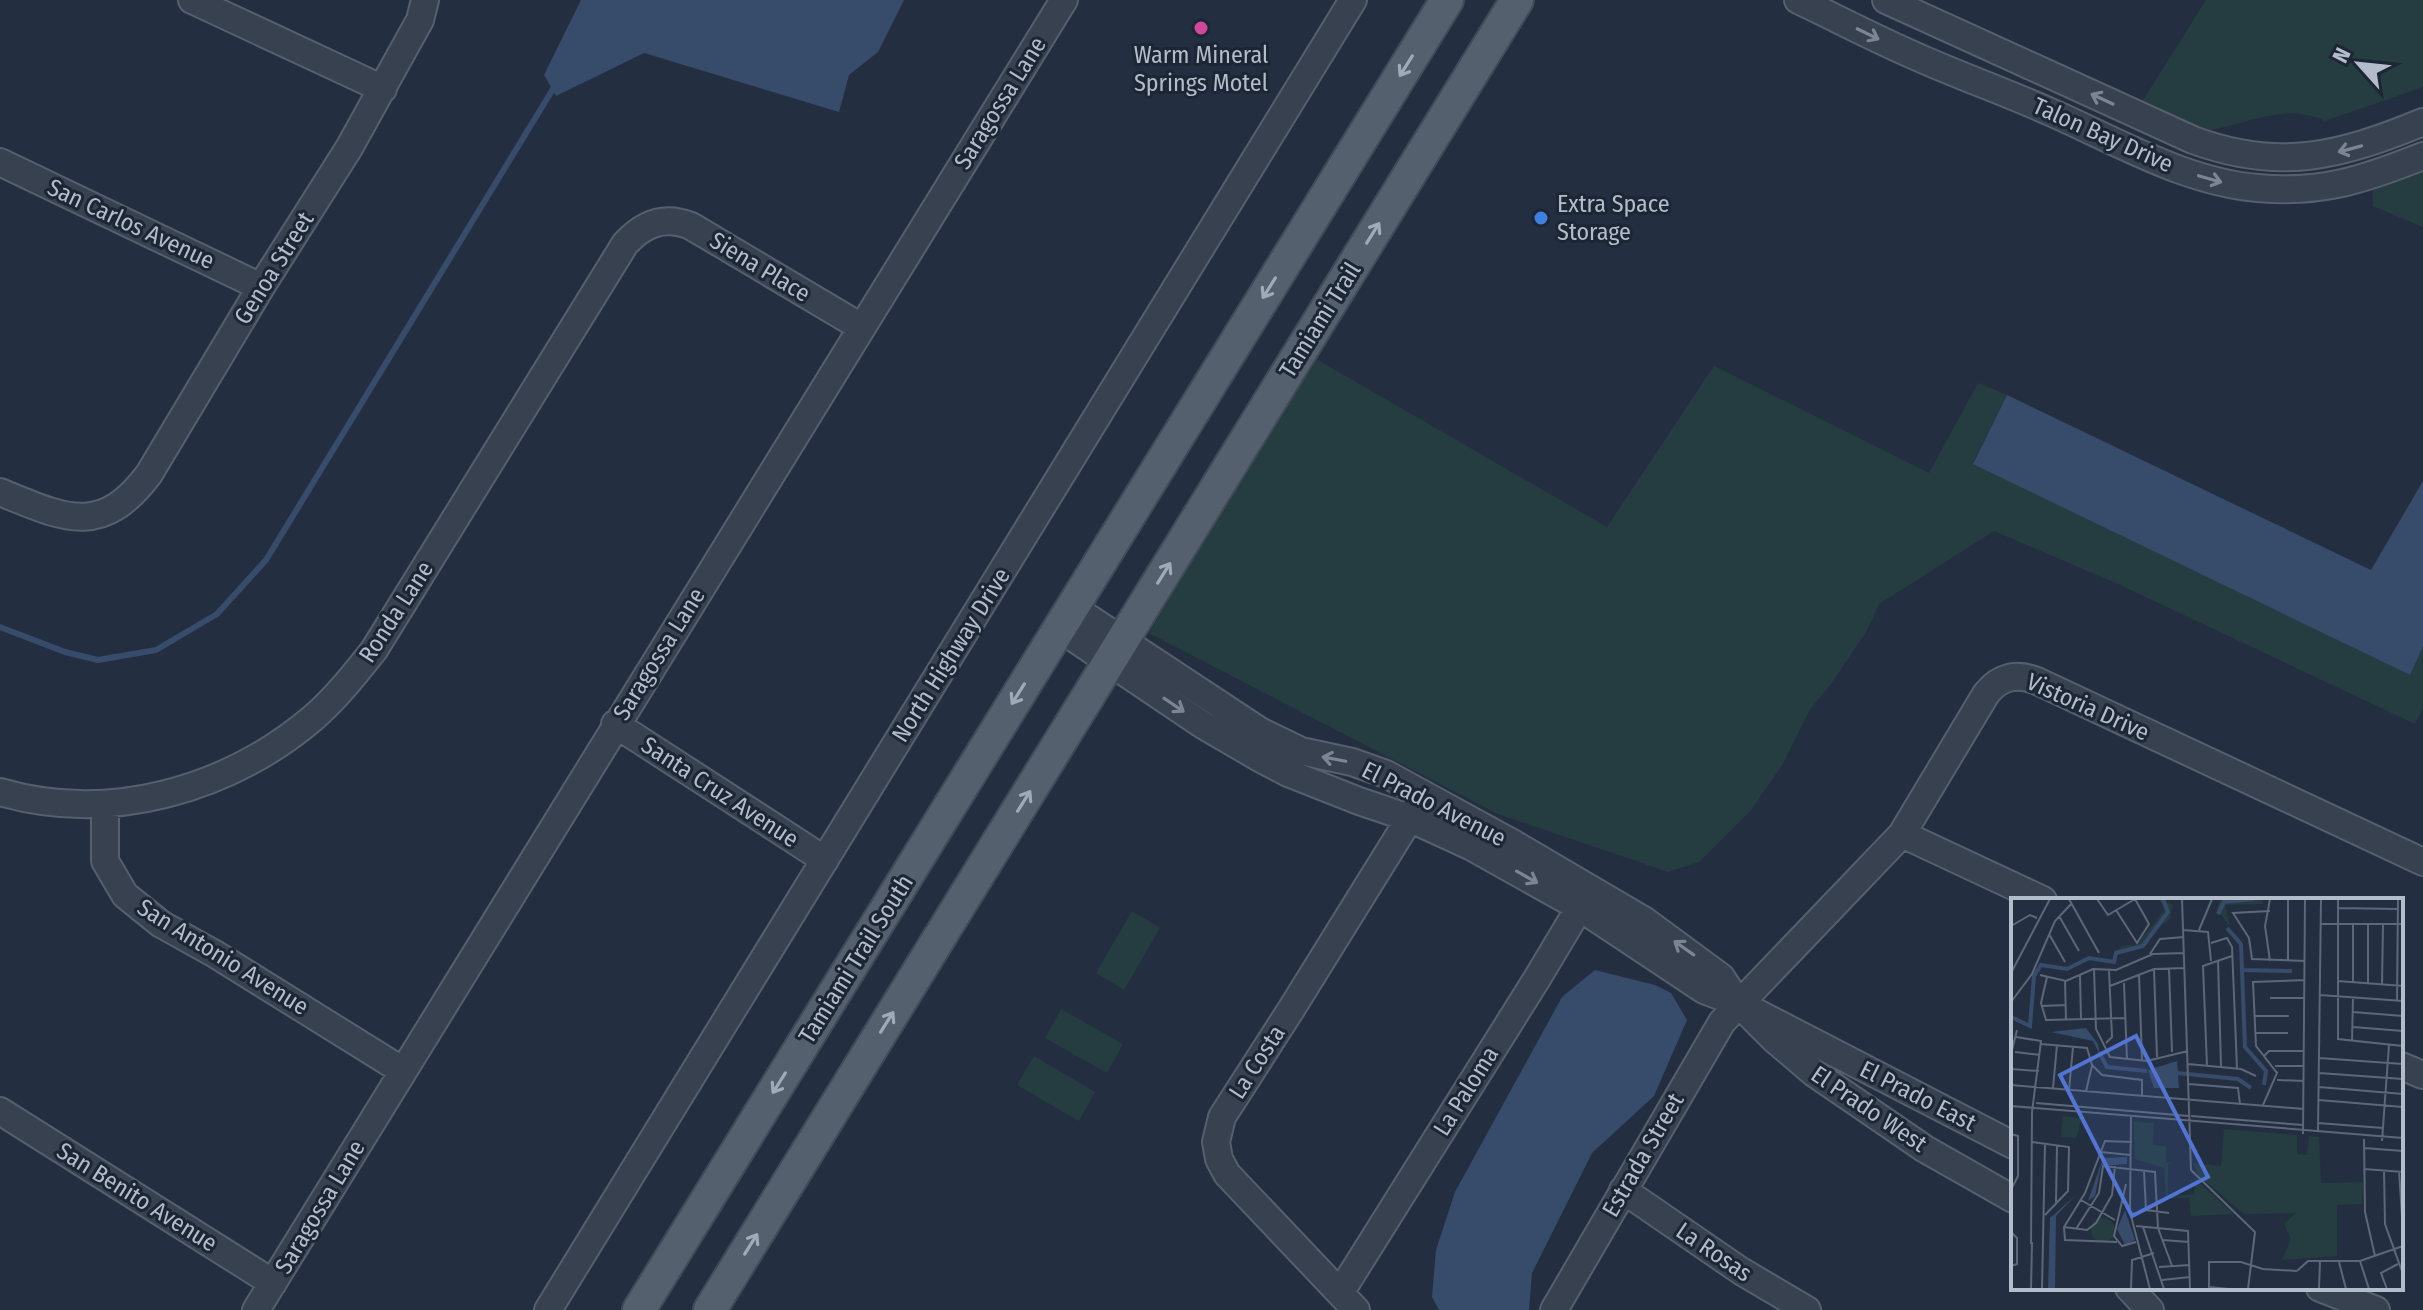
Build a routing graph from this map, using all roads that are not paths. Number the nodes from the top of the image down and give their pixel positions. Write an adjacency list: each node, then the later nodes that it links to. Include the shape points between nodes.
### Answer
1 (192, 0): 9 (street)
2 (425, 0): 9 (street, Genoa Street, via 420,20)
3 (1064, 0): 15 (street, Saragossa Lane)
4 (1353, 0): 25 (street, North Highway Drive)
5 (1447, 0): 17 (main road, one-way to 17)
6 (1517, 0): 18 (main road, Tamiami Trail, one-way to 6)
7 (1798, 0): 11 (street, Talon Bay Drive, one-way to 11, via 1915,56 2208,179 2261,189 2319,187 2366,178)
8 (1886, 0): 10 (street, Talon Bay Drive, one-way to 8, via 2325,155 2233,153 2183,136)
9 (383, 89): 14 (street, Genoa Street)
10 (2423, 122)
11 (2423, 156)
12 (0, 162): 14 (street, San Carlos Avenue)
13 (654, 223): 15 (street, Siena Place, via 691,226); 22 (street, Ronda Lane, via 625,244 374,650 338,695 292,735 228,773 173,793)
14 (261, 287): 16 (street, Genoa Street, via 149,474 123,504 83,517 59,514)
15 (861, 327): 19 (street, Saragossa Lane)
16 (0, 492)
17 (1066, 618): 18 (street); 42 (main road, Tamiami Trail South, one-way to 42)
18 (1116, 651): 20 (street, via 1203,725); 43 (main road, one-way to 18)
19 (615, 724): 25 (street, Santa Cruz Avenue); 31 (street, Saragossa Lane)
20 (1282, 756): 23 (street, via 1359,801); 23 (street, El Prado Avenue, one-way to 20, via 1369,767 1321,756)
21 (0, 792): 22 (street, Ronda Lane)
22 (105, 804): 31 (street, San Antonio Avenue, via 105,861 125,895 161,924)
23 (1416, 807): 27 (street, El Prado Avenue, via 1514,844); 39 (street, La Costa, via 1227,1108 1217,1133 1217,1151 1227,1174)
24 (1902, 834): 26 (street, Vistoria Drive, via 1990,689 2004,678 2020,676); 28 (street); 29 (street, Vistoria Drive)
25 (825, 860): 41 (street, North Highway Drive)
26 (2423, 862)
27 (1585, 898): 29 (street, El Prado Avenue, via 1645,921 1721,977); 39 (street, La Paloma)
28 (2039, 898)
29 (1738, 1003): 34 (street, El Prado East); 35 (street, Estrada Street, via 1715,1032); 36 (street, El Prado West, via 1814,1073 1925,1149)
30 (2403, 1067): 32 (street)
31 (403, 1071): 37 (street, Saragossa Lane)
32 (2423, 1075)
33 (0, 1111): 37 (street, San Benito Avenue)
34 (2011, 1144)
35 (1623, 1190): 44 (street, Estrada Street); 45 (street, La Rosas)
36 (2011, 1198)
37 (273, 1283): 40 (street, Saragossa Lane)
38 (2325, 1290): 46 (street)
39 (1348, 1302)
40 (256, 1310)
41 (548, 1310)
42 (639, 1310)
43 (710, 1310)
44 (1554, 1310)
45 (1807, 1310)
46 (2376, 1310)

